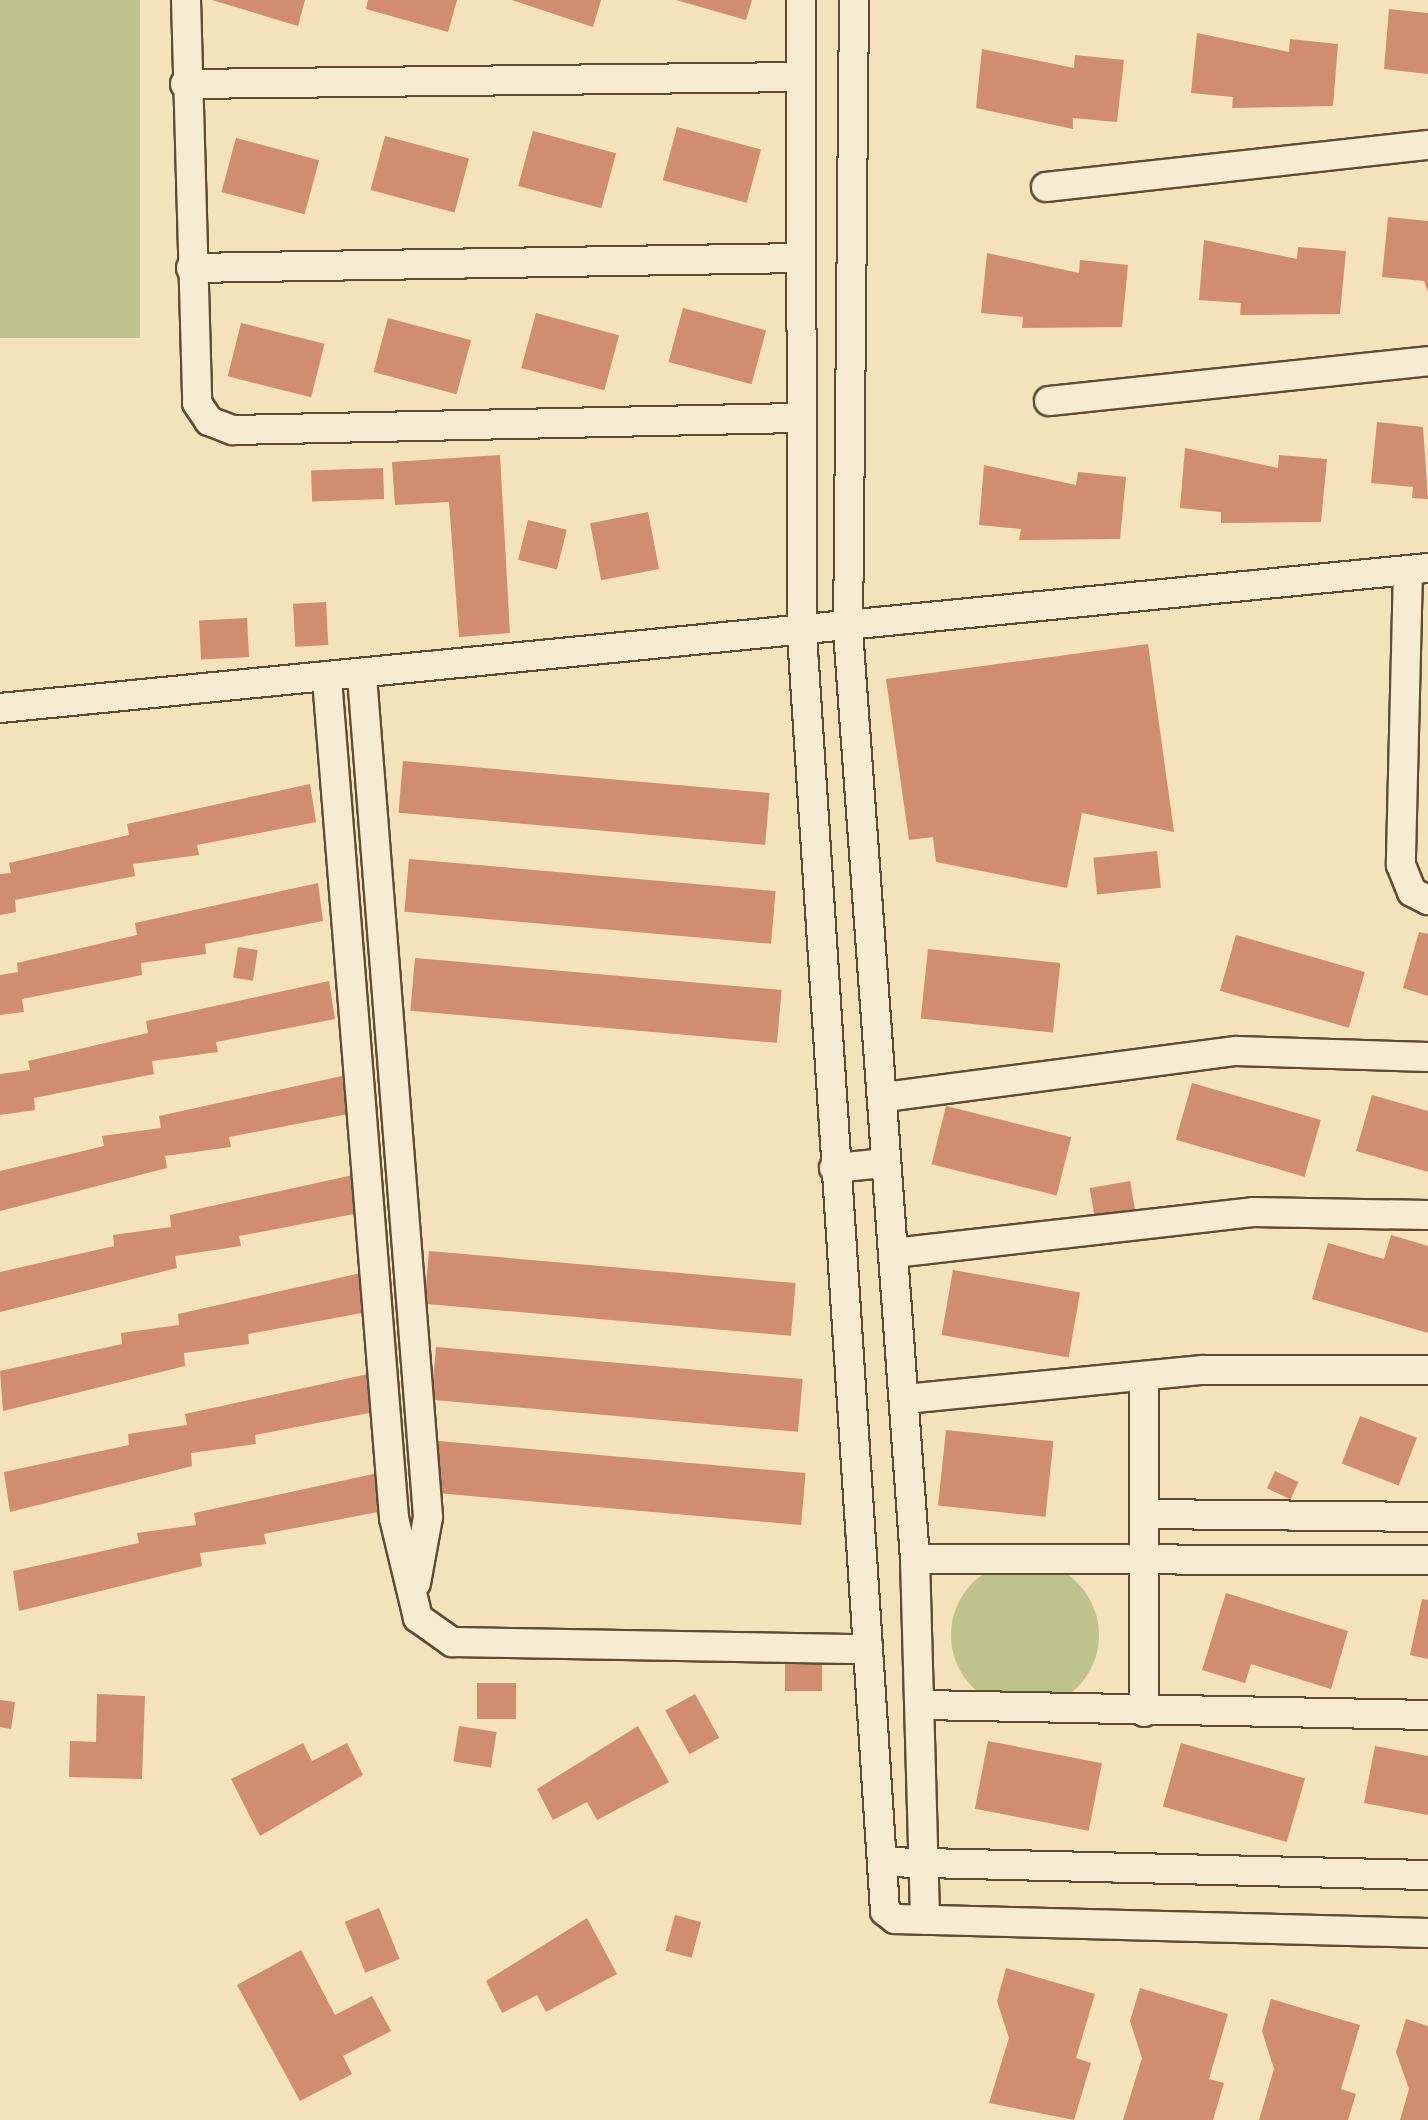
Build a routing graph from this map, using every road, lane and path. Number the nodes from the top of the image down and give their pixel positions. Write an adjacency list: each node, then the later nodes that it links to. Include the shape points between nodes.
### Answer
1 (186, 0): 5 (street)
2 (801, 0): 4 (street)
3 (854, 0): 14 (street)
4 (800, 77): 5 (street); 8 (street)
5 (185, 84): 9 (street)
6 (1428, 145): 7 (street)
7 (1046, 186)
8 (799, 258): 9 (street); 12 (street)
9 (191, 268): 12 (street, via 197,403 209,421 233,430)
10 (1428, 361): 11 (street)
11 (1048, 401)
12 (798, 418): 15 (street)
13 (1418, 569): 14 (street); 19 (street, via 1401,865 1412,892)
14 (848, 631): 15 (street); 23 (street)
15 (802, 634): 16 (street); 25 (street)
16 (362, 676): 17 (street); 21 (street)
17 (327, 680): 18 (street); 22 (street)
18 (0, 708)
19 (1428, 900)
20 (1428, 1056): 23 (street, via 1236,1051)
21 (394, 1072): 22 (street); 36 (street, via 428,1518)
22 (362, 1074): 36 (street, via 394,1518)
23 (885, 1097): 24 (street)
24 (886, 1163): 25 (street); 27 (street)
25 (834, 1168): 37 (street)
26 (1428, 1215): 27 (street, via 1254,1212)
27 (894, 1253): 30 (street)
28 (1428, 1370): 29 (street, via 1271,1366)
29 (1144, 1378): 30 (street); 31 (street)
30 (905, 1399): 34 (street)
31 (1144, 1514): 32 (street); 33 (street)
32 (1428, 1516)
33 (1143, 1558): 34 (street); 35 (street); 39 (street)
34 (915, 1559): 38 (street)
35 (1428, 1560)
36 (416, 1590): 37 (street, via 418,1618 452,1642)
37 (865, 1648): 41 (street)
38 (923, 1706): 39 (street); 42 (street)
39 (1144, 1712): 40 (street)
40 (1428, 1714)
41 (883, 1862): 42 (street); 44 (street, via 889,1916)
42 (925, 1863): 43 (street); 44 (street)
43 (1428, 1875)
44 (925, 1920): 45 (street)
45 (1428, 1933)

